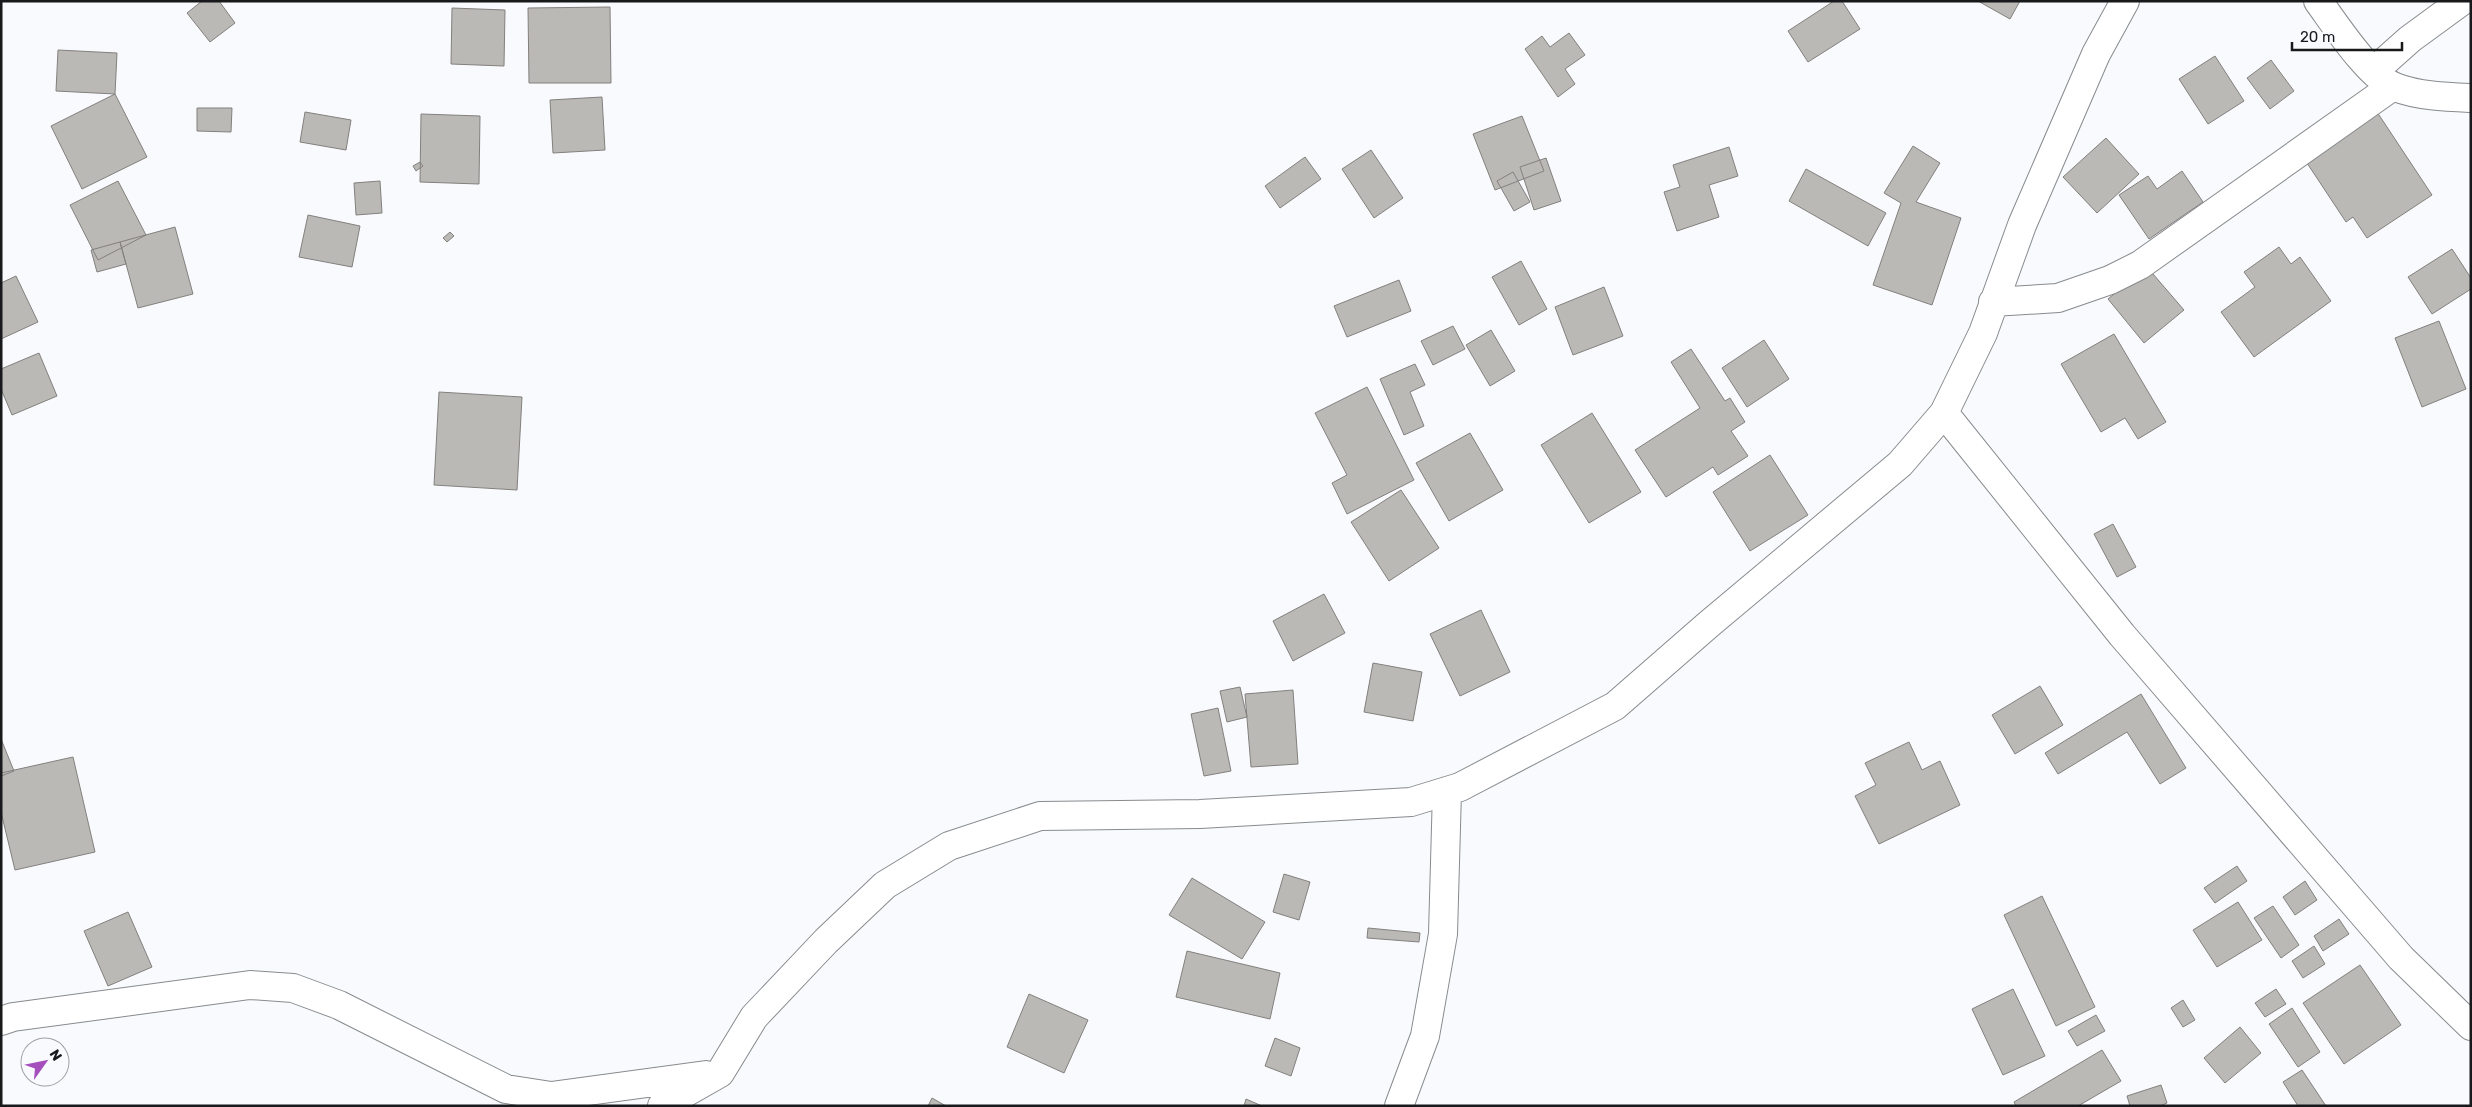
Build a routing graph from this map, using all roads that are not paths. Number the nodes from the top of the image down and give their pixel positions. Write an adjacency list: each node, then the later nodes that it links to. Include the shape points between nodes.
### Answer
1 (2124, 1): 6 (street, via 2096,54 2022,225)
2 (2318, 1): 4 (street, via 2343,36)
3 (2462, 1): 4 (street, via 2410,39)
4 (2384, 79): 5 (street, via 2442,97); 6 (street, via 2140,265 2110,280 2058,298)
5 (2471, 98)
6 (1993, 302): 7 (street, via 1983,333)
7 (1944, 412): 8 (street, via 1900,464 1615,706); 10 (street, via 2122,635 2401,958)
8 (1447, 791): 11 (street, via 1411,802 1200,814 1040,816 949,846 885,885 826,941 754,1017); 13 (street, via 1444,934 1425,1036)
9 (1, 1021): 11 (street, via 250,985 284,987 339,1005 506,1089 551,1096)
10 (2471, 1026)
11 (720, 1073): 12 (street)
12 (662, 1106)
13 (1399, 1106)

